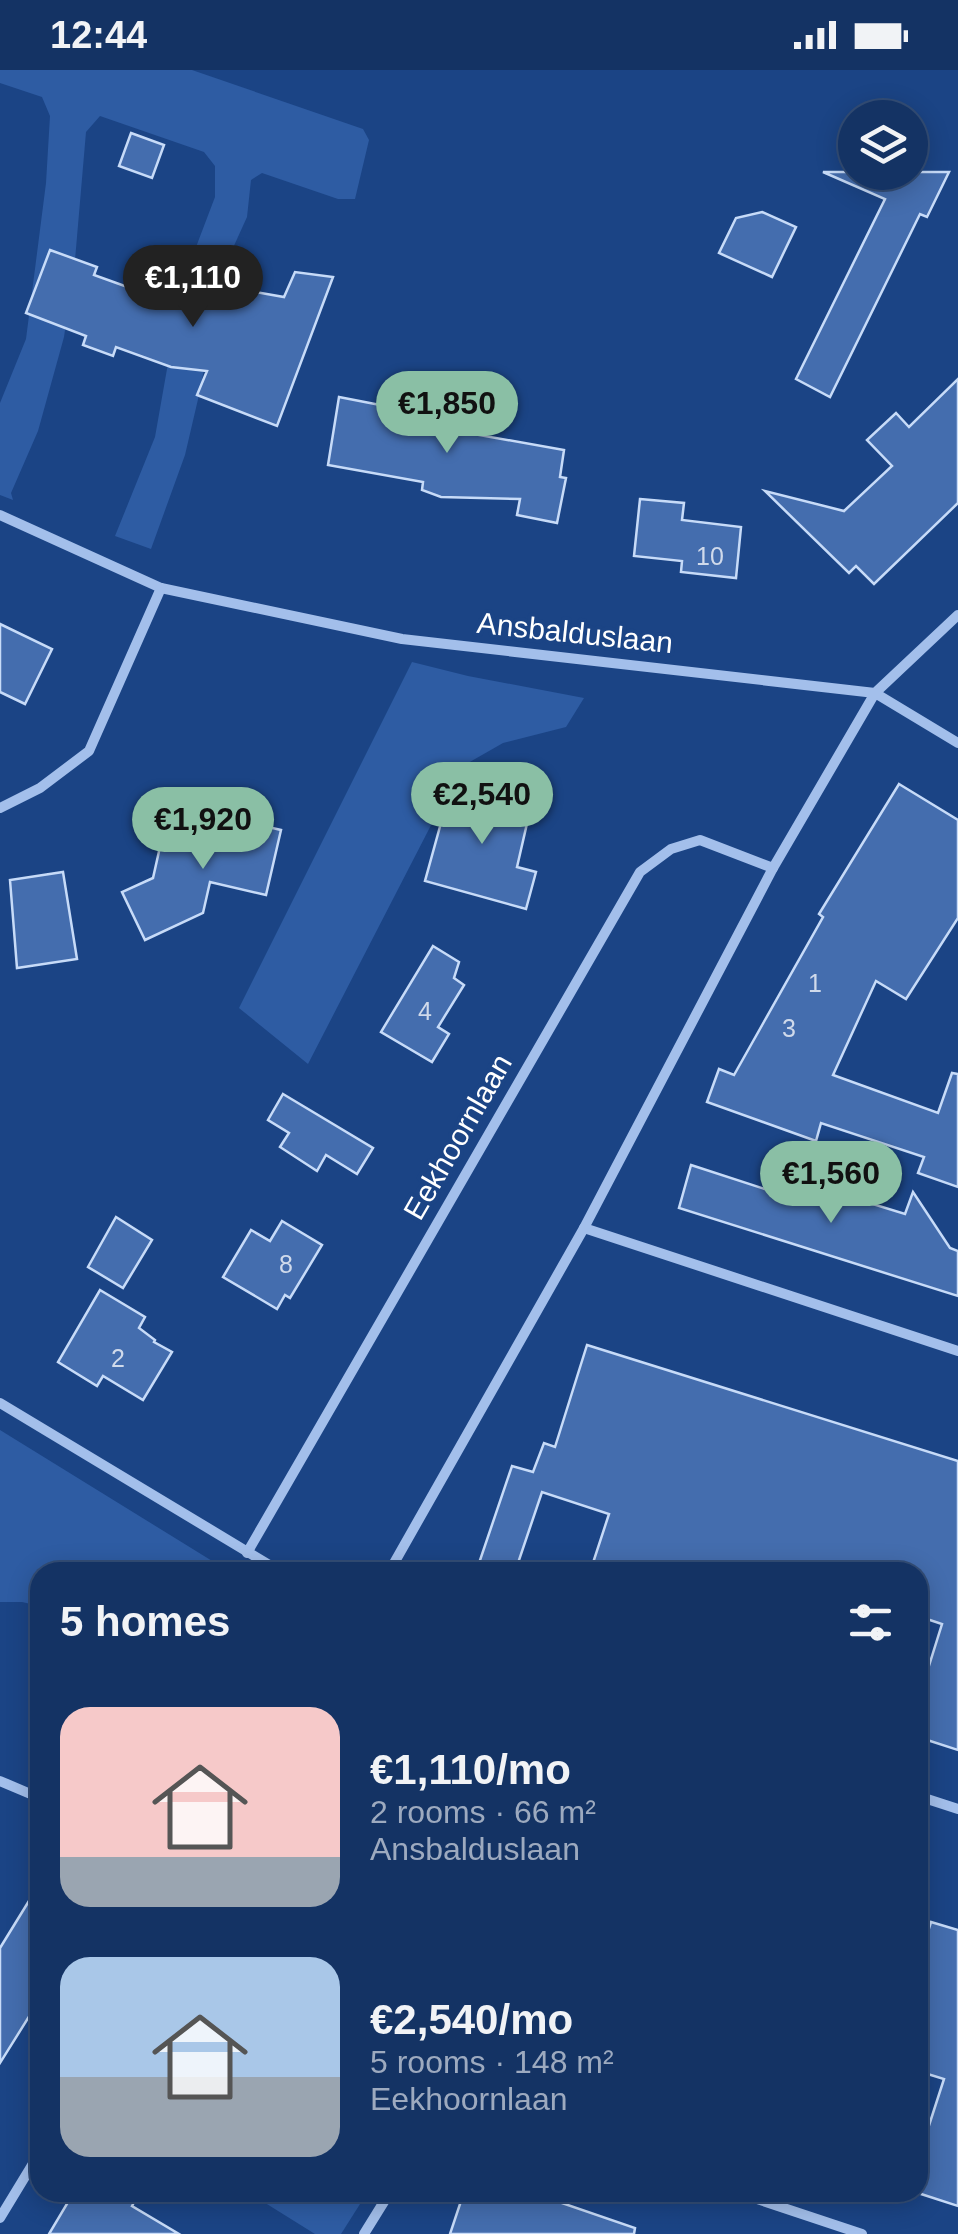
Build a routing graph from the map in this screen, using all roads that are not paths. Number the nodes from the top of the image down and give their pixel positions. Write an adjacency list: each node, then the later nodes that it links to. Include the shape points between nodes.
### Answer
1 (0, 515): 2 (street, Ansbalduslaan)
2 (161, 588): 4 (street, Ansbalduslaan, via 402,639); 6 (street, via 89,752)
3 (958, 615): 4 (street)
4 (875, 693): 5 (street); 7 (street)
5 (958, 744)
6 (0, 808)
7 (773, 868): 8 (street); 11 (street, Eekhoornlaan, via 700,840 670,849 640,872)
8 (584, 1228): 9 (street); 13 (street)
9 (958, 1351)
10 (0, 1403): 11 (street)
11 (247, 1554): 12 (street)
12 (262, 1562)
13 (395, 1562)
14 (0, 1782): 15 (street)
15 (30, 1794)
16 (928, 1799): 17 (street)
17 (958, 1808)
18 (30, 2168): 21 (street)
19 (384, 2202): 22 (street)
20 (766, 2202): 23 (street)
21 (0, 2218)
22 (364, 2234)
23 (862, 2234)

